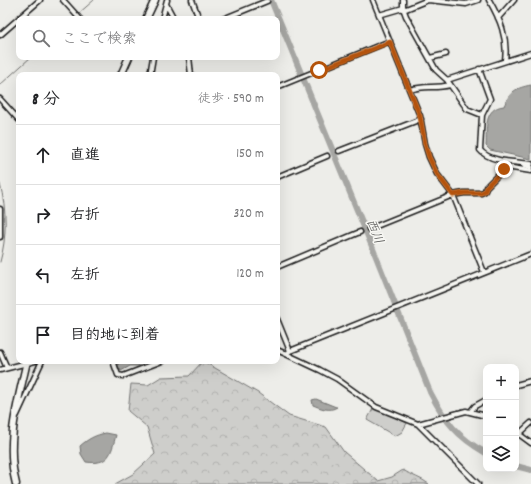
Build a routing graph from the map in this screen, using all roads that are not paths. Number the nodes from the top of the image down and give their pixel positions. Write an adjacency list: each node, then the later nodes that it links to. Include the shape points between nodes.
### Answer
1 (40, 0): 14 (street)
2 (63, 0): 15 (street)
3 (154, 0): 16 (main road)
4 (192, 0): 19 (street)
5 (373, 0): 13 (street)
6 (403, 0): 12 (street)
7 (478, 0): 12 (street, via 466,4 428,0)
8 (489, 0): 21 (street)
9 (514, 0): 21 (street)
10 (267, 1): 20 (street)
11 (166, 2): 17 (street); 18 (street)
12 (403, 8): 13 (street); 27 (street)
13 (379, 15): 24 (street)
14 (22, 16)
15 (77, 16)
16 (147, 16)
17 (163, 16)
18 (173, 16)
19 (198, 16)
20 (230, 16)
21 (498, 18): 31 (street, via 504,34)
22 (16, 21): 23 (street)
23 (0, 35)
24 (390, 42): 37 (street); 38 (street)
25 (531, 53): 31 (street)
26 (446, 54): 27 (street)
27 (430, 58): 36 (street, via 436,70)
28 (128, 60): 33 (main road)
29 (152, 60): 34 (street)
30 (190, 60): 35 (street)
31 (505, 60): 32 (street)
32 (479, 69): 36 (street); 40 (street, via 490,99)
33 (122, 72)
34 (150, 72)
35 (191, 72)
36 (448, 82): 38 (street, via 436,88 421,86); 40 (street, via 467,109)
37 (280, 86)
38 (410, 90): 42 (street)
39 (0, 99): 41 (street)
40 (482, 115): 45 (street, via 479,142 482,153 490,158)
41 (16, 117)
42 (421, 119): 43 (street); 50 (street, via 429,157 437,174)
43 (339, 151)
44 (327, 156): 49 (street)
45 (522, 163): 46 (street); 47 (street)
46 (531, 164)
47 (531, 167)
48 (531, 171): 50 (street, via 506,166 485,191)
49 (280, 176)
50 (453, 195): 52 (street); 57 (street)
51 (0, 209): 54 (street)
52 (369, 229)
53 (360, 232): 56 (street)
54 (0, 237)
55 (531, 254): 57 (street)
56 (280, 266)
57 (484, 272): 60 (street)
58 (280, 326): 60 (street)
59 (280, 351): 62 (street)
60 (290, 351): 62 (street)
61 (0, 352): 68 (street)
62 (286, 354): 77 (street, via 337,379 376,407)
63 (19, 364): 68 (street)
64 (26, 364): 75 (main road)
65 (41, 364): 75 (street)
66 (114, 364): 67 (street, via 118,375 123,376)
67 (154, 364)
68 (6, 368): 69 (street)
69 (0, 370)
70 (531, 381): 71 (street)
71 (519, 384)
72 (483, 402): 73 (street)
73 (471, 411): 74 (street); 77 (street)
74 (483, 415)
75 (14, 420): 81 (main road, via 11,448)
76 (531, 423): 78 (street)
77 (418, 424): 82 (street)
78 (519, 432)
79 (519, 434): 80 (street)
80 (531, 443)
81 (16, 484)
82 (478, 484)

